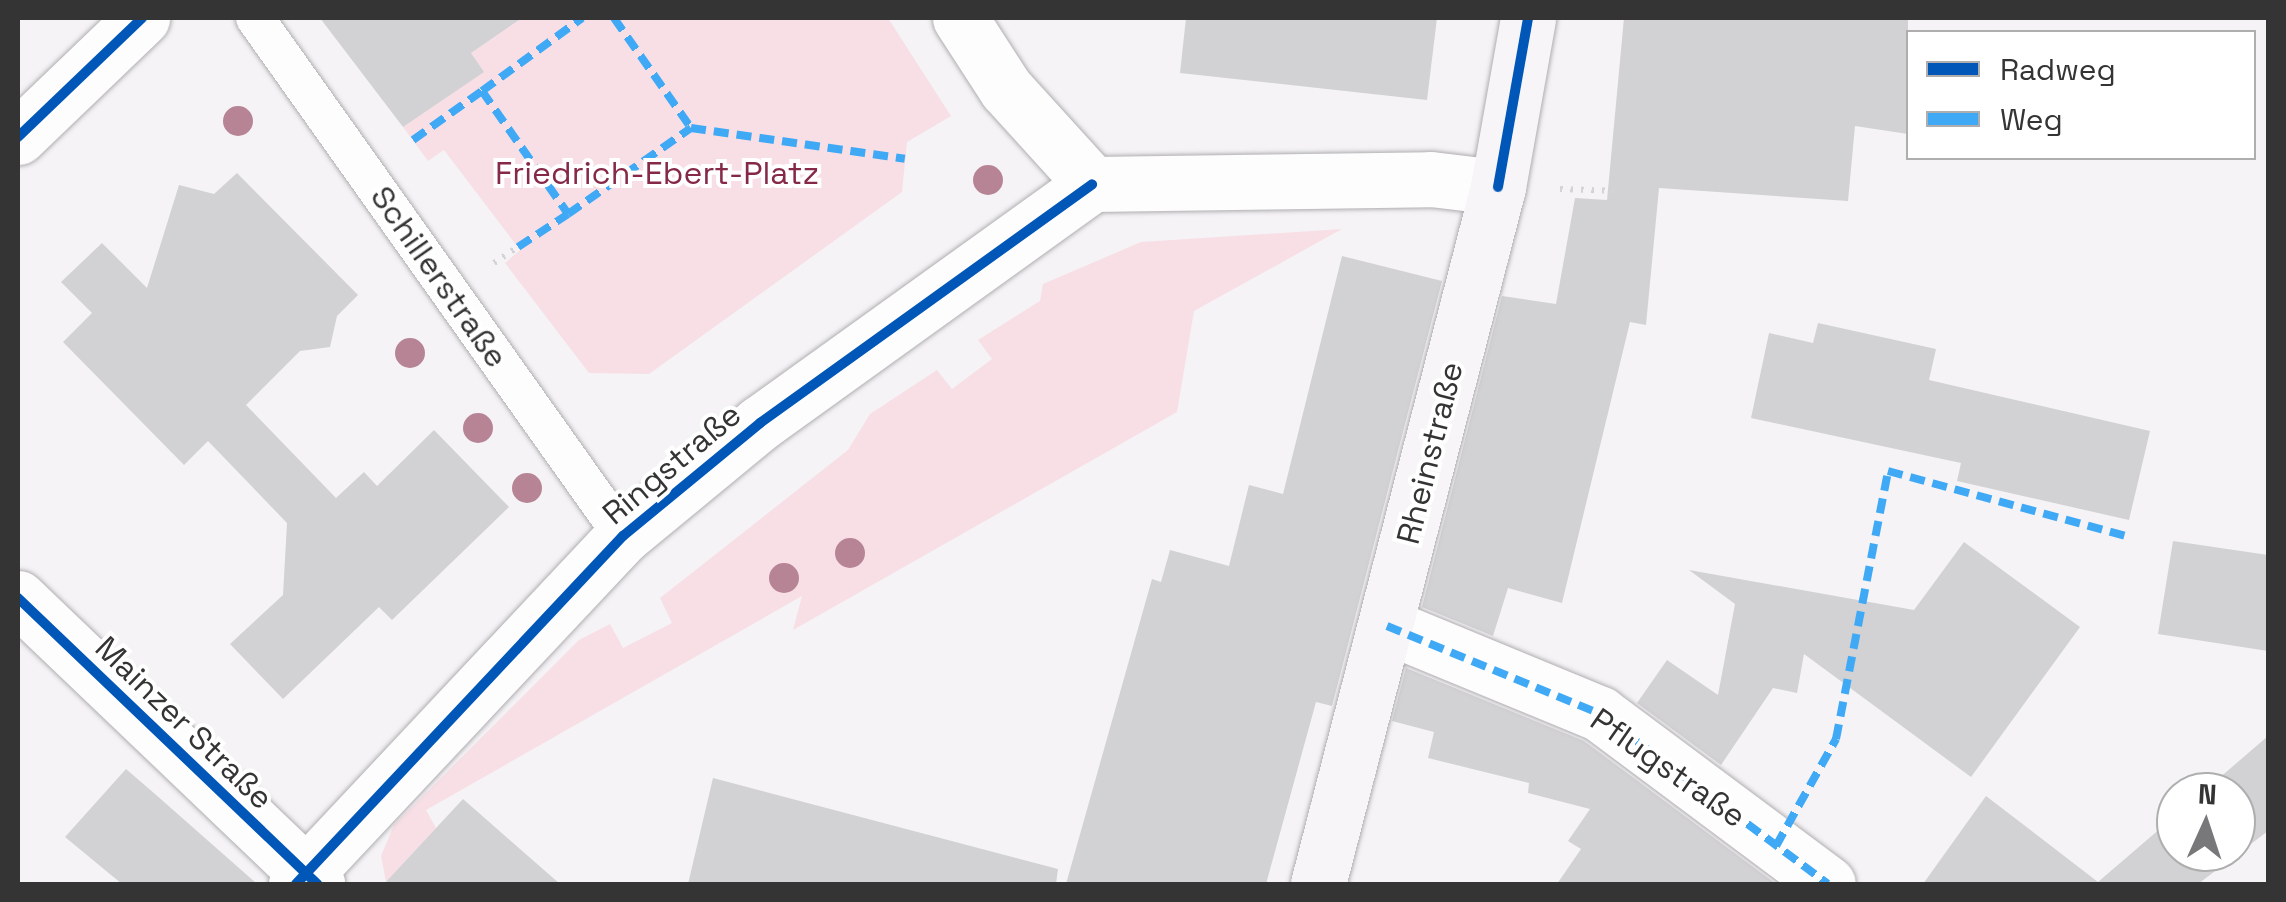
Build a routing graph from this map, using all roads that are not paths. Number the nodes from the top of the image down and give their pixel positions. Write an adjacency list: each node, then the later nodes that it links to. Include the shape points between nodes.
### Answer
1 (142, 18): 5 (street)
2 (255, 18): 8 (lane, Schillerstraße)
3 (960, 18): 6 (street, via 1006,90)
4 (1528, 18): 7 (main road, Rheinstraße)
5 (18, 137)
6 (1092, 184): 7 (street, via 1431,179); 8 (street, Ringstraße, via 760,422)
7 (1498, 187): 10 (main road, Rheinstraße)
8 (623, 536): 11 (street, Ringstraße)
9 (18, 598): 11 (street, Mainzer Straße)
10 (1387, 626): 12 (main road, Rheinstraße); 13 (street, Pflugstraße, via 1600,714)
11 (306, 881)
12 (1318, 884)
13 (1828, 884)

